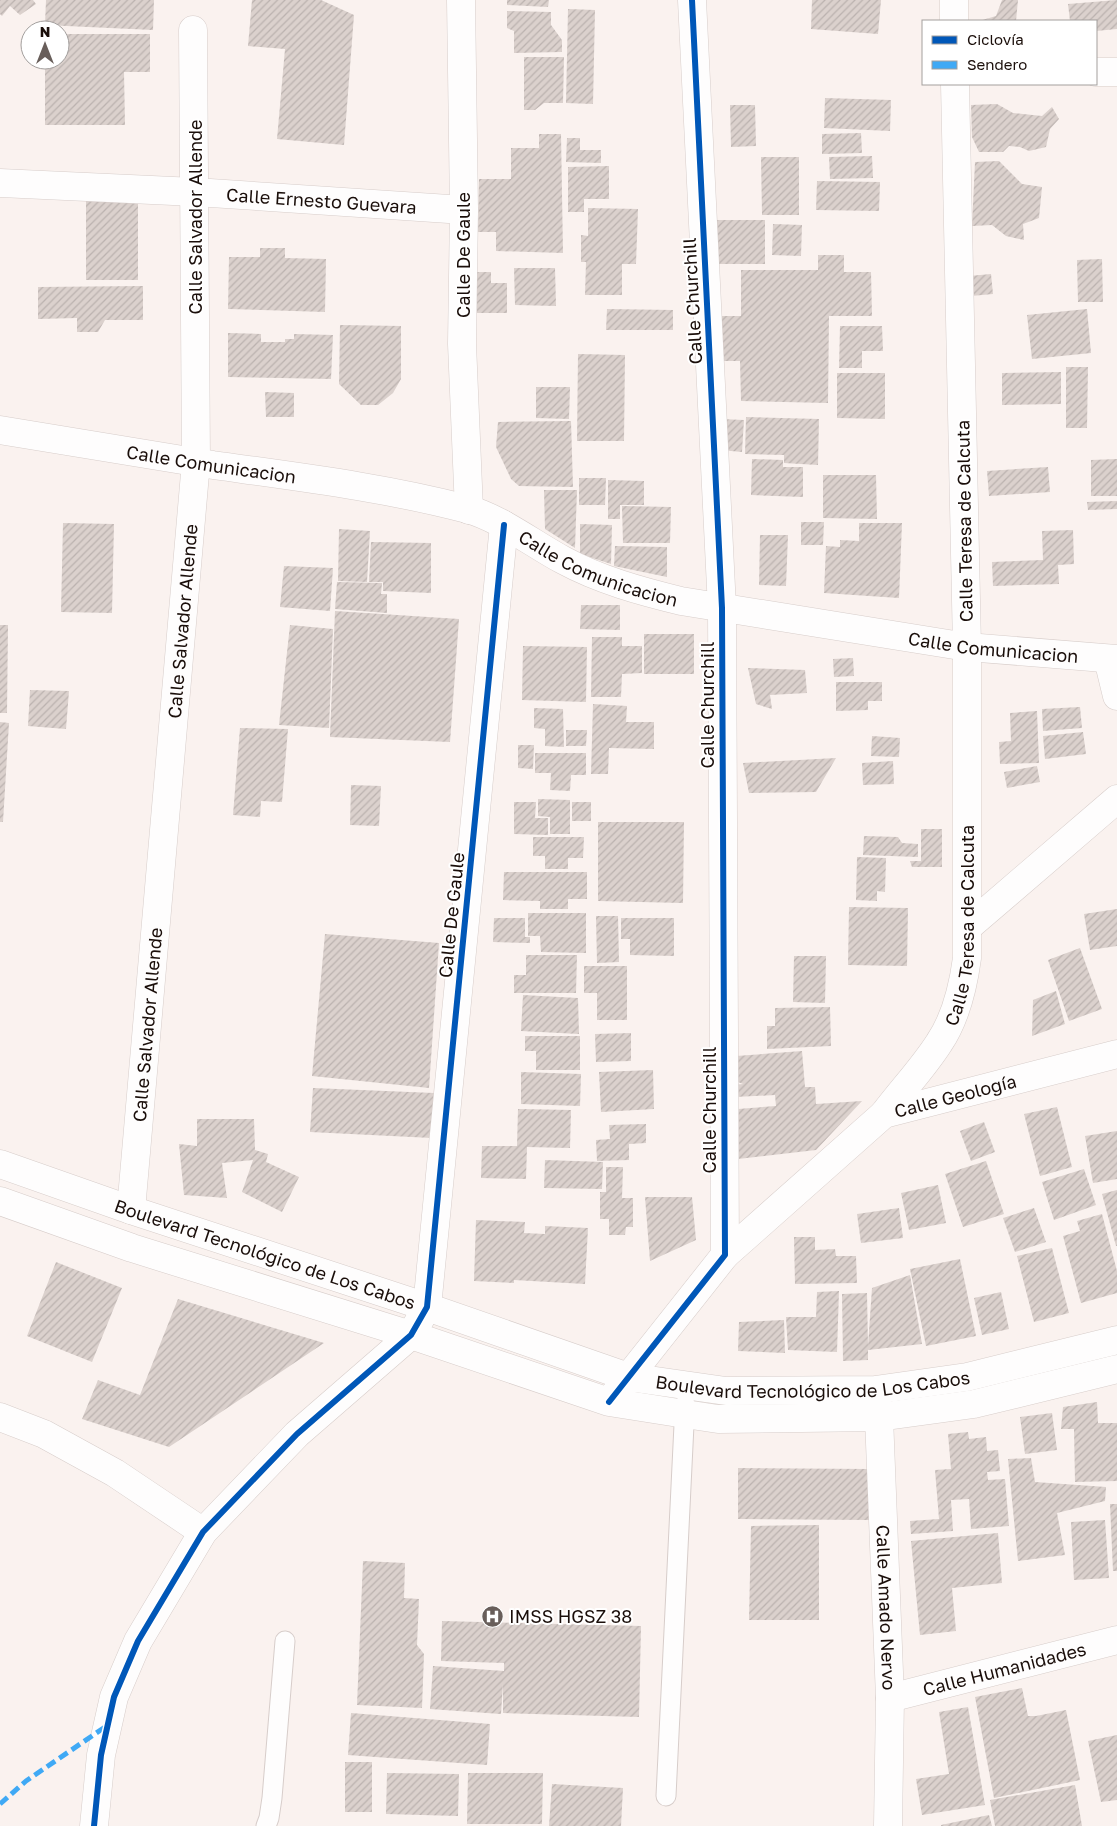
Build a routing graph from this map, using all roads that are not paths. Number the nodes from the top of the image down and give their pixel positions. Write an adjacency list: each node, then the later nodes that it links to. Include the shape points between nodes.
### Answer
1 (461, 0): 11 (street, Calle De Gaule)
2 (692, 0): 16 (street, Calle Churchill)
3 (954, 0): 4 (street)
4 (954, 20)
5 (193, 30): 10 (street, Calle Salvador Allende)
6 (1097, 72): 7 (street)
7 (1117, 72)
8 (955, 85): 17 (street, Calle Teresa de Calcuta)
9 (0, 183): 10 (street, Calle Ernesto Guevara)
10 (195, 192): 11 (street, Calle Ernesto Guevara); 13 (street, Calle Salvador Allende)
11 (464, 210): 14 (street, Calle De Gaule, via 462,344)
12 (0, 430): 13 (street, Calle Comunicacion)
13 (196, 462): 14 (street, Calle Comunicacion, via 380,489); 26 (street, Calle Salvador Allende)
14 (469, 510): 15 (street, Calle Comunicacion)
15 (504, 525): 16 (street, Calle Comunicacion, via 601,578 641,592); 28 (street, Calle De Gaule)
16 (722, 608): 17 (street, Calle Comunicacion); 27 (street, Calle Churchill)
17 (967, 648): 18 (street, Calle Comunicacion); 21 (street, Calle Teresa de Calcuta)
18 (1112, 659): 19 (street)
19 (1117, 696)
20 (1117, 799): 21 (street)
21 (968, 927): 23 (street, Calle Teresa de Calcuta, via 963,984 954,1013 940,1043)
22 (1117, 1054): 23 (street, Calle Geología)
23 (884, 1114): 27 (street, Calle Geología)
24 (0, 1164): 26 (street, Boulevard Tecnológico de Los Cabos)
25 (0, 1201): 29 (street, Boulevard Tecnológico de Los Cabos, via 132,1248)
26 (131, 1210): 28 (street, Boulevard Tecnológico de Los Cabos)
27 (725, 1255): 32 (street)
28 (427, 1308): 29 (street); 32 (street, Boulevard Tecnológico de Los Cabos)
29 (411, 1335): 35 (street, Boulevard Tecnológico de Los Cabos); 39 (street, via 297,1434)
30 (1117, 1340): 34 (street, Boulevard Tecnológico de Los Cabos, via 967,1378)
31 (1117, 1369): 38 (street, Boulevard Tecnológico de Los Cabos, via 974,1404)
32 (628, 1378): 33 (street, Boulevard Tecnológico de Los Cabos); 35 (street)
33 (685, 1385): 34 (street, Boulevard Tecnológico de Los Cabos, via 726,1391); 36 (lane)
34 (875, 1390): 38 (street, Calle Amado Nervo)
35 (609, 1402): 36 (street, Boulevard Tecnológico de Los Cabos)
36 (684, 1414): 38 (street, Boulevard Tecnológico de Los Cabos, via 718,1419); 43 (lane)
37 (0, 1417): 39 (street, via 44,1434 115,1473)
38 (879, 1417): 42 (street, Calle Amado Nervo)
39 (204, 1532): 44 (street, via 138,1641 114,1697 100,1755)
40 (1117, 1640): 42 (street, Calle Humanidades)
41 (285, 1641): 45 (lane, via 272,1798)
42 (890, 1698): 46 (street, Calle Amado Nervo)
43 (666, 1796)
44 (94, 1826)
45 (266, 1826)
46 (888, 1826)

